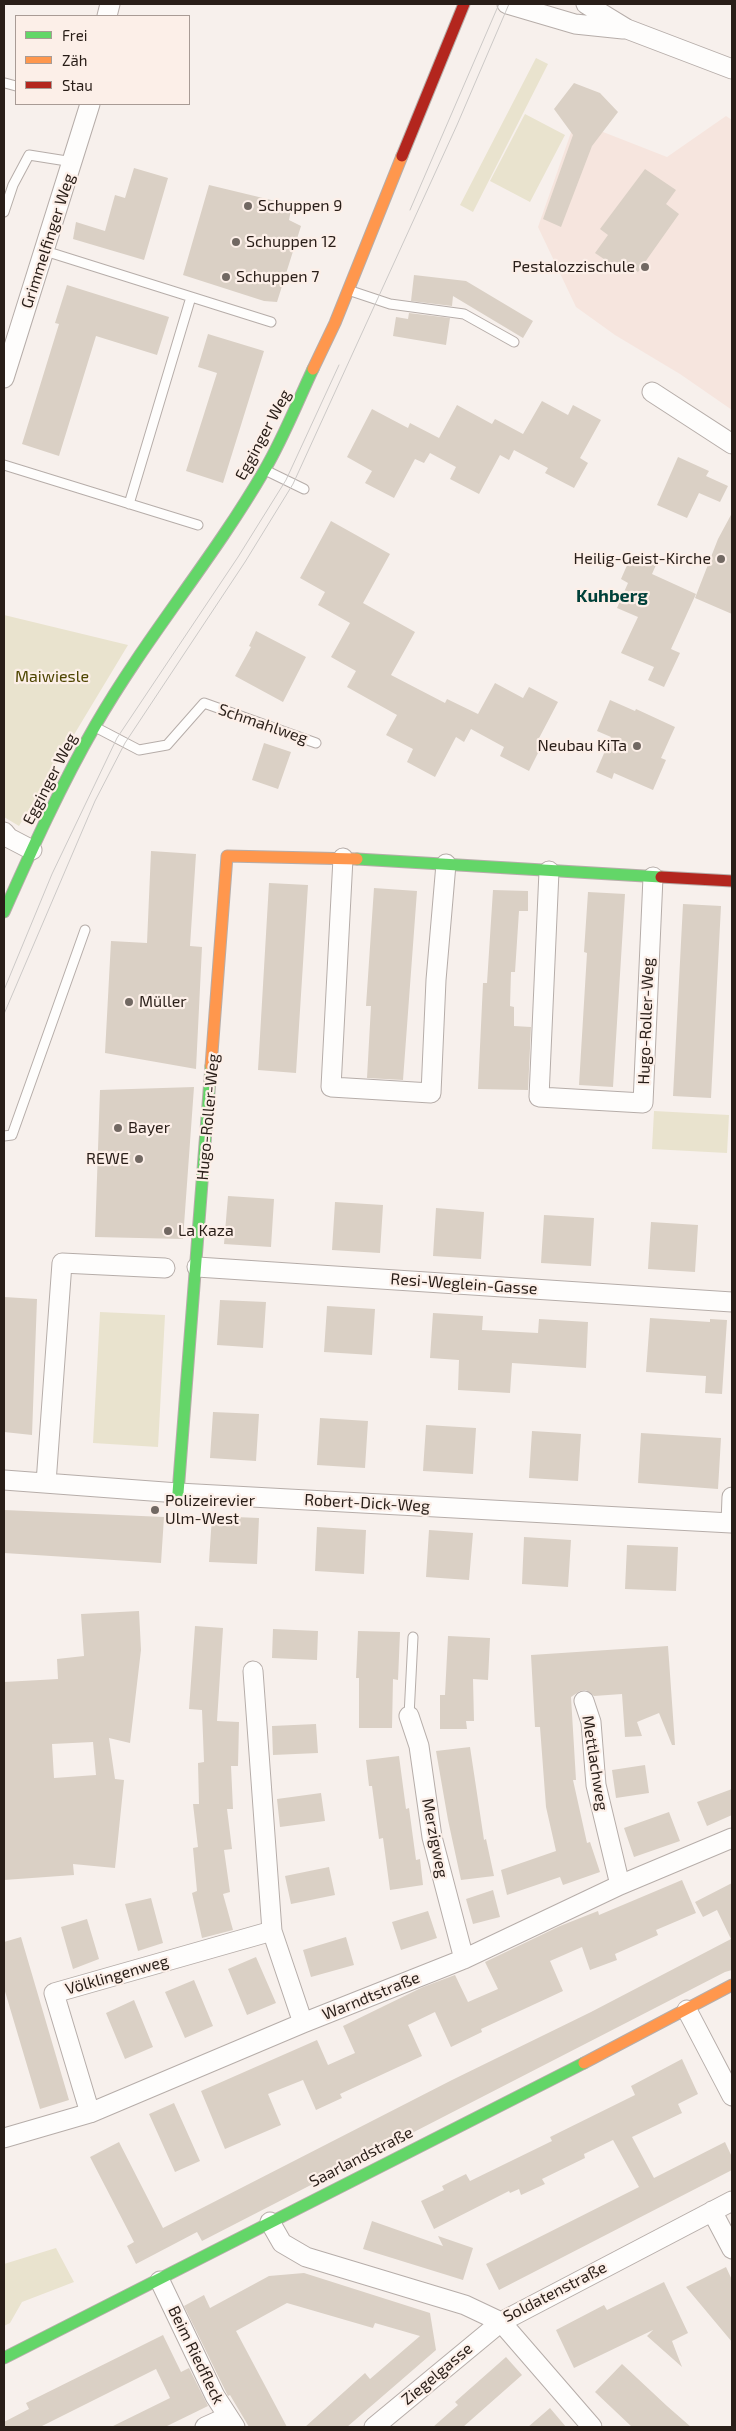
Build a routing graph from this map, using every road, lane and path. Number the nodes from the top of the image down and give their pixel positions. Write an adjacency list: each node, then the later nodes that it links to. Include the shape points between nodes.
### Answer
1 (464, 4): 12 (street, Egginger Weg)
2 (507, 4): 4 (street, via 575,24)
3 (586, 4): 4 (street)
4 (626, 30): 5 (street)
5 (732, 69)
6 (5, 83): 7 (lane)
7 (15, 86)
8 (90, 105): 9 (street, Grimmelfinger Weg)
9 (73, 162): 10 (lane, via 29,155 13,185); 11 (street, Grimmelfinger Weg)
10 (4, 212)
11 (45, 251): 13 (lane); 16 (street, Grimmelfinger Weg)
12 (349, 290): 15 (lane, via 390,304 464,314); 20 (street, Egginger Weg)
13 (191, 297): 14 (lane); 22 (lane)
14 (270, 322)
15 (514, 342)
16 (4, 378)
17 (652, 392): 18 (street)
18 (732, 444)
19 (4, 465): 22 (lane)
20 (265, 470): 21 (lane); 24 (street, Egginger Weg, via 217,545 145,645)
21 (304, 489)
22 (129, 504): 23 (lane)
23 (198, 525)
24 (95, 726): 25 (lane, Schmahlweg, via 139,750 167,745 204,703); 27 (street, Egginger Weg)
25 (316, 743)
26 (4, 832): 27 (street)
27 (32, 850): 33 (street, Egginger Weg)
28 (343, 858): 29 (street, Hugo-Roller-Weg); 29 (street, via 331,1087 431,1092); 36 (street, Hugo-Roller-Weg, via 227,856)
29 (446, 864): 30 (street, Hugo-Roller-Weg)
30 (549, 870): 31 (street, Hugo-Roller-Weg); 31 (street, Hugo-Roller-Weg, via 539,1097 643,1103)
31 (653, 877): 32 (street, Hugo-Roller-Weg)
32 (732, 880)
33 (4, 912)
34 (85, 930): 35 (lane, via 12,1135)
35 (4, 1136)
36 (196, 1267): 38 (street, Resi-Weglein-Gasse); 41 (street, Hugo-Roller-Weg)
37 (165, 1268): 40 (street, via 62,1263)
38 (732, 1302)
39 (4, 1480): 40 (street, Robert-Dick-Weg)
40 (46, 1483): 41 (street, Robert-Dick-Weg)
41 (178, 1493): 42 (street, Robert-Dick-Weg, via 731,1523)
42 (732, 1497)
43 (413, 1637): 46 (lane)
44 (253, 1671): 49 (street)
45 (584, 1700): 48 (street, Mettlachweg, via 591,1722 596,1785)
46 (409, 1716): 50 (street, Merzigweg, via 420,1746 432,1837)
47 (732, 1838): 48 (street, Warndtstraße)
48 (620, 1885): 50 (street, Warndtstraße)
49 (272, 1931): 53 (street); 55 (street, Völklingenweg, via 54,1993)
50 (464, 1959): 53 (street, Warndtstraße)
51 (732, 1985): 52 (street, Saarlandstraße)
52 (687, 2010): 54 (street); 59 (street, Saarlandstraße)
53 (304, 2023): 55 (street, Warndtstraße)
54 (732, 2096)
55 (90, 2113): 56 (street, Warndtstraße)
56 (4, 2138)
57 (732, 2200): 58 (street, Soldatenstraße)
58 (712, 2211): 60 (street); 62 (street, Soldatenstraße)
59 (270, 2222): 61 (street, Saarlandstraße); 62 (street, Soldatenstraße, via 282,2243 306,2257 465,2305)
60 (732, 2249)
61 (160, 2281): 63 (street, Saarlandstraße); 64 (street, Beim Riedfleck, via 214,2396)
62 (501, 2322): 66 (street, Ziegelgasse); 67 (street)
63 (4, 2358)
64 (231, 2422): 65 (street)
65 (205, 2427)
66 (374, 2427)
67 (592, 2427)

